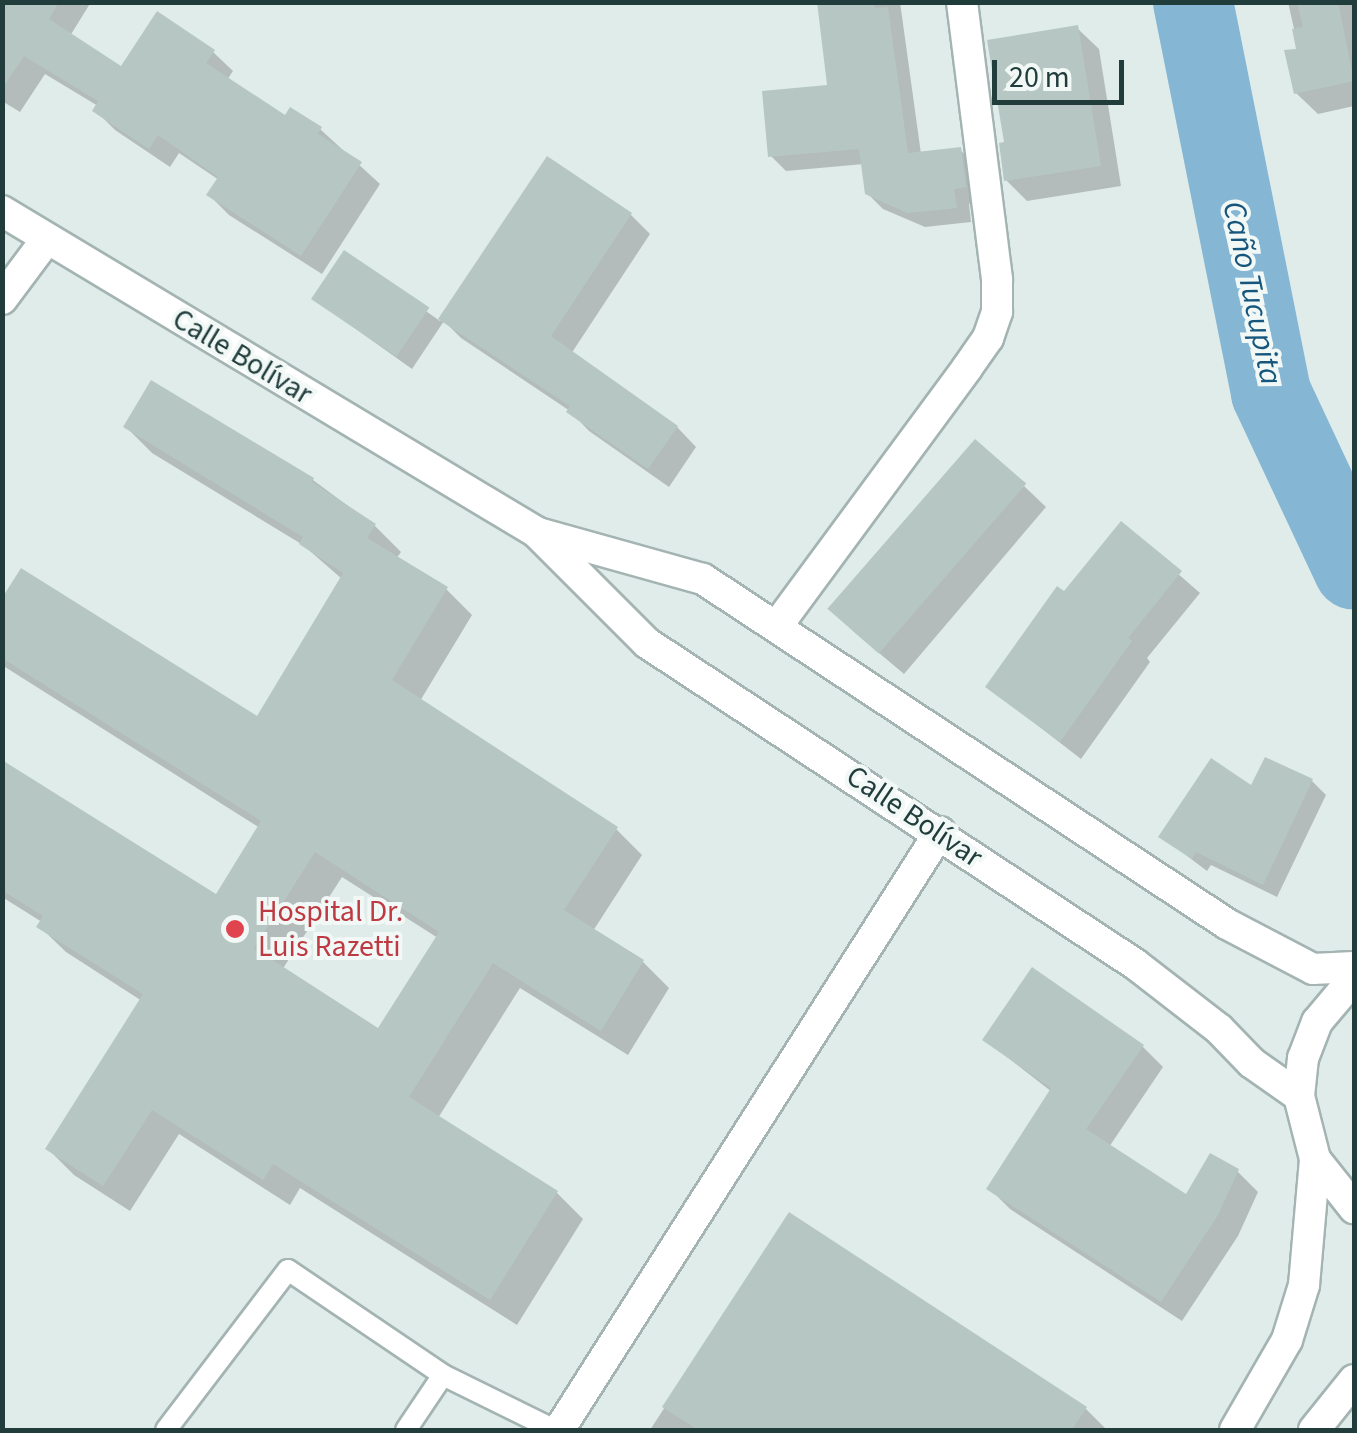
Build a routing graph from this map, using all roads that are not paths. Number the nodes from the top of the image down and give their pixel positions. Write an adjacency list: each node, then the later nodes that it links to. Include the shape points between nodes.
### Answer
1 (962, 2): 6 (street, via 997,312 967,368)
2 (2, 211): 3 (street, Calle Bolívar)
3 (46, 240): 4 (street); 5 (street, Calle Bolívar)
4 (2, 298)
5 (536, 532): 6 (street, Calle Bolívar, via 703,580); 7 (street, Calle Bolívar, via 647,644)
6 (777, 626): 8 (street, Calle Bolívar, via 1227,924 1313,970)
7 (940, 832): 10 (street, Calle Bolívar, via 1182,998 1252,1063); 17 (street)
8 (1354, 967)
9 (1354, 978): 10 (street, via 1317,1022 1303,1058)
10 (1300, 1096): 11 (street)
11 (1315, 1159): 12 (street); 18 (street, via 1304,1284 1287,1340)
12 (1354, 1208)
13 (442, 1375): 15 (lane, via 288,1270); 16 (lane); 17 (lane)
14 (1354, 1380): 19 (street)
15 (166, 1430)
16 (406, 1430)
17 (557, 1430)
18 (1235, 1430)
19 (1314, 1430)

